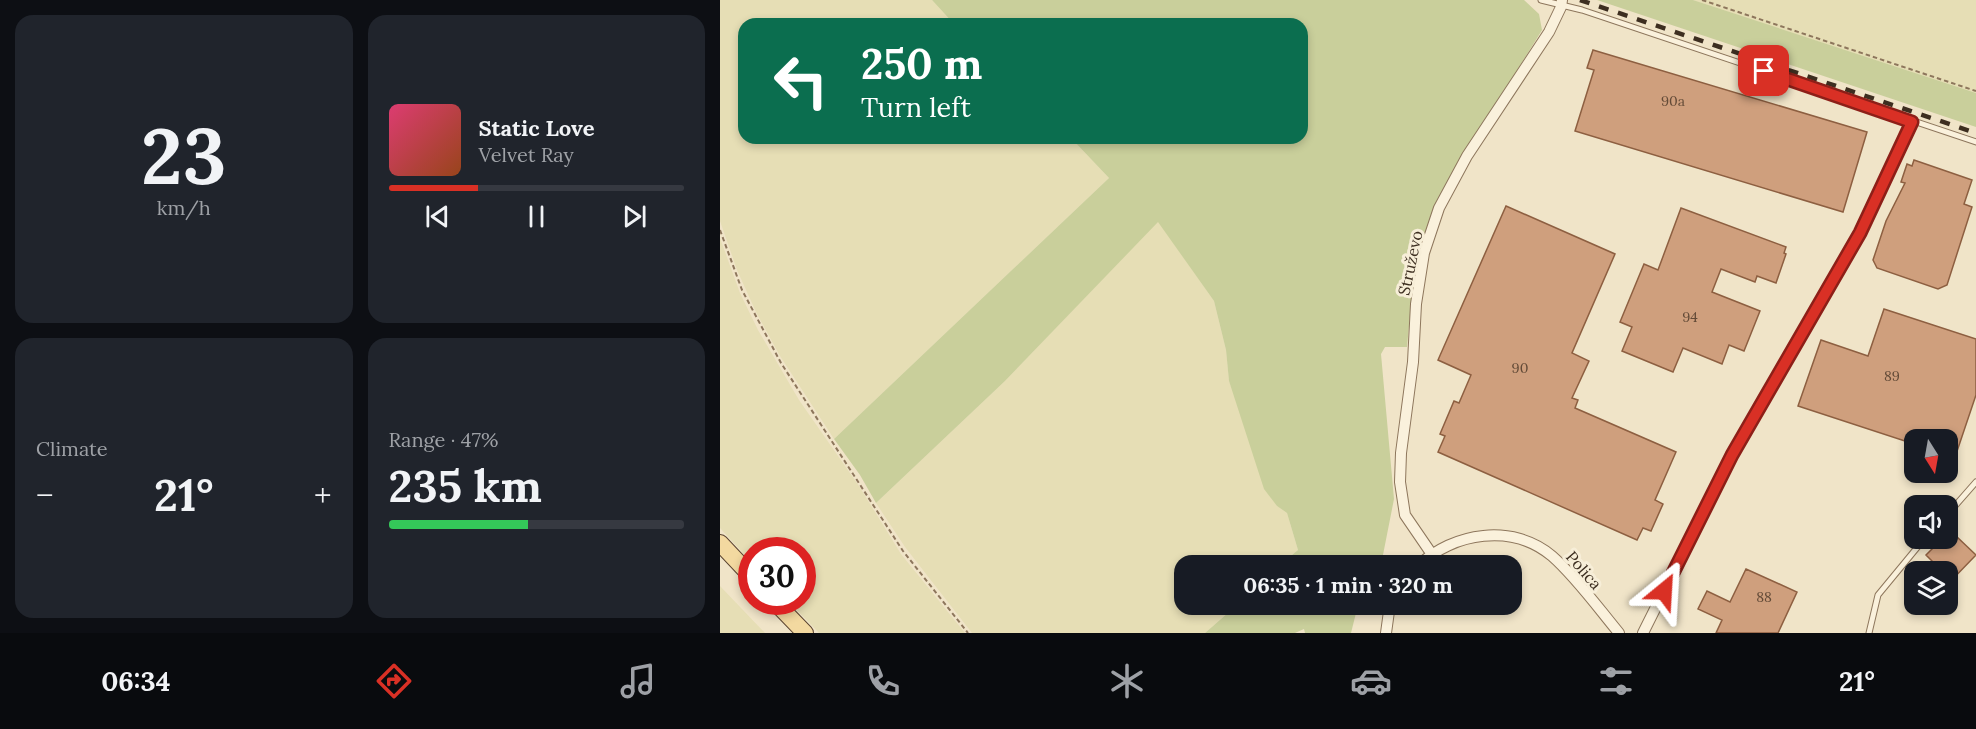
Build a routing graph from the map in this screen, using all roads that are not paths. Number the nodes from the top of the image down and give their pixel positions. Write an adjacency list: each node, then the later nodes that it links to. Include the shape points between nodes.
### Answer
1 (1541, 0): 2 (lane)
2 (1562, 3): 3 (lane); 9 (street, Struževo, via 1549,32 1467,156 1439,208 1424,253 1400,482 1405,515)
3 (1912, 122): 4 (lane); 16 (street, via 1860,233 1732,455)
4 (1976, 142)
5 (1976, 482): 6 (lane)
6 (1958, 502)
7 (720, 543): 10 (main road)
8 (1917, 549): 17 (lane, via 1878,594)
9 (1431, 553): 15 (street, Polica, via 1452,542 1480,535 1529,542 1552,556)
10 (738, 562)
11 (788, 615): 13 (main road)
12 (1388, 615): 14 (street)
13 (805, 633)
14 (1386, 633)
15 (1619, 633)
16 (1643, 633)
17 (1869, 633)

